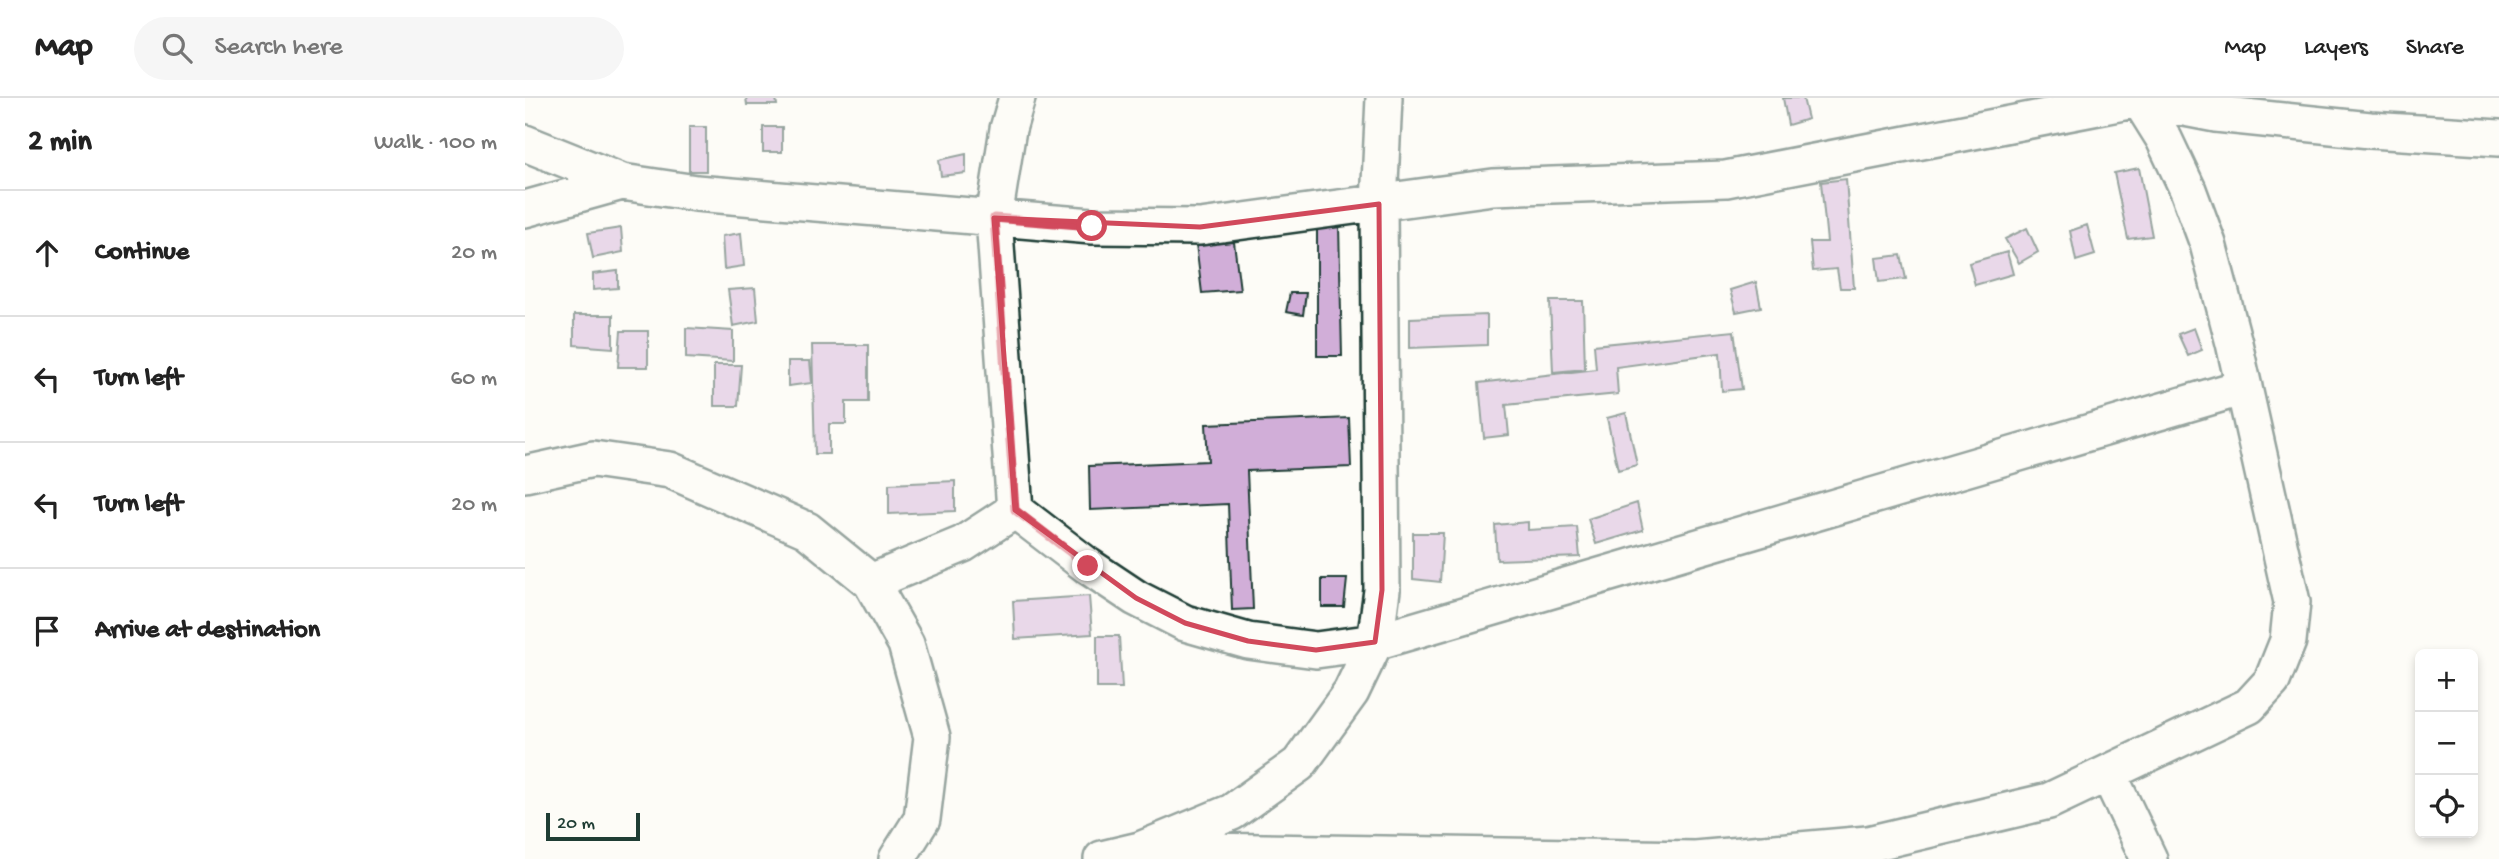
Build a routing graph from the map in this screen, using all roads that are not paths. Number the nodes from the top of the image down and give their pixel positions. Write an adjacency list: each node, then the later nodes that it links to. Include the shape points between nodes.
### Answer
1 (1017, 98): 9 (street, via 1007,129)
2 (1384, 98): 7 (street)
3 (2136, 99): 4 (street, via 2241,117); 7 (street, via 1726,179 1493,187); 10 (street, via 2164,139 2188,190 2208,244)
4 (2499, 138)
5 (525, 143): 6 (street)
6 (622, 182): 8 (street); 9 (street, via 696,193)
7 (1379, 204): 9 (street, via 1200,227 1092,226); 14 (street, via 1382,590)
8 (525, 209)
9 (994, 218): 12 (street)
10 (2244, 387): 14 (street); 15 (street, via 2293,602 2288,641 2272,681 2249,706)
11 (525, 474): 13 (street, via 593,459 670,470 807,530)
12 (1015, 510): 13 (street, via 963,544); 14 (street, via 1136,598 1185,623 1248,641 1316,650)
13 (871, 582): 17 (street, via 906,645 932,737 922,819)
14 (1375, 642): 16 (street, via 1351,692 1299,764 1232,812)
15 (2108, 773): 16 (street, via 2049,801 1868,844 1695,859); 19 (street)
16 (1140, 850): 18 (street)
17 (897, 859)
18 (1102, 859)
19 (2150, 859)

